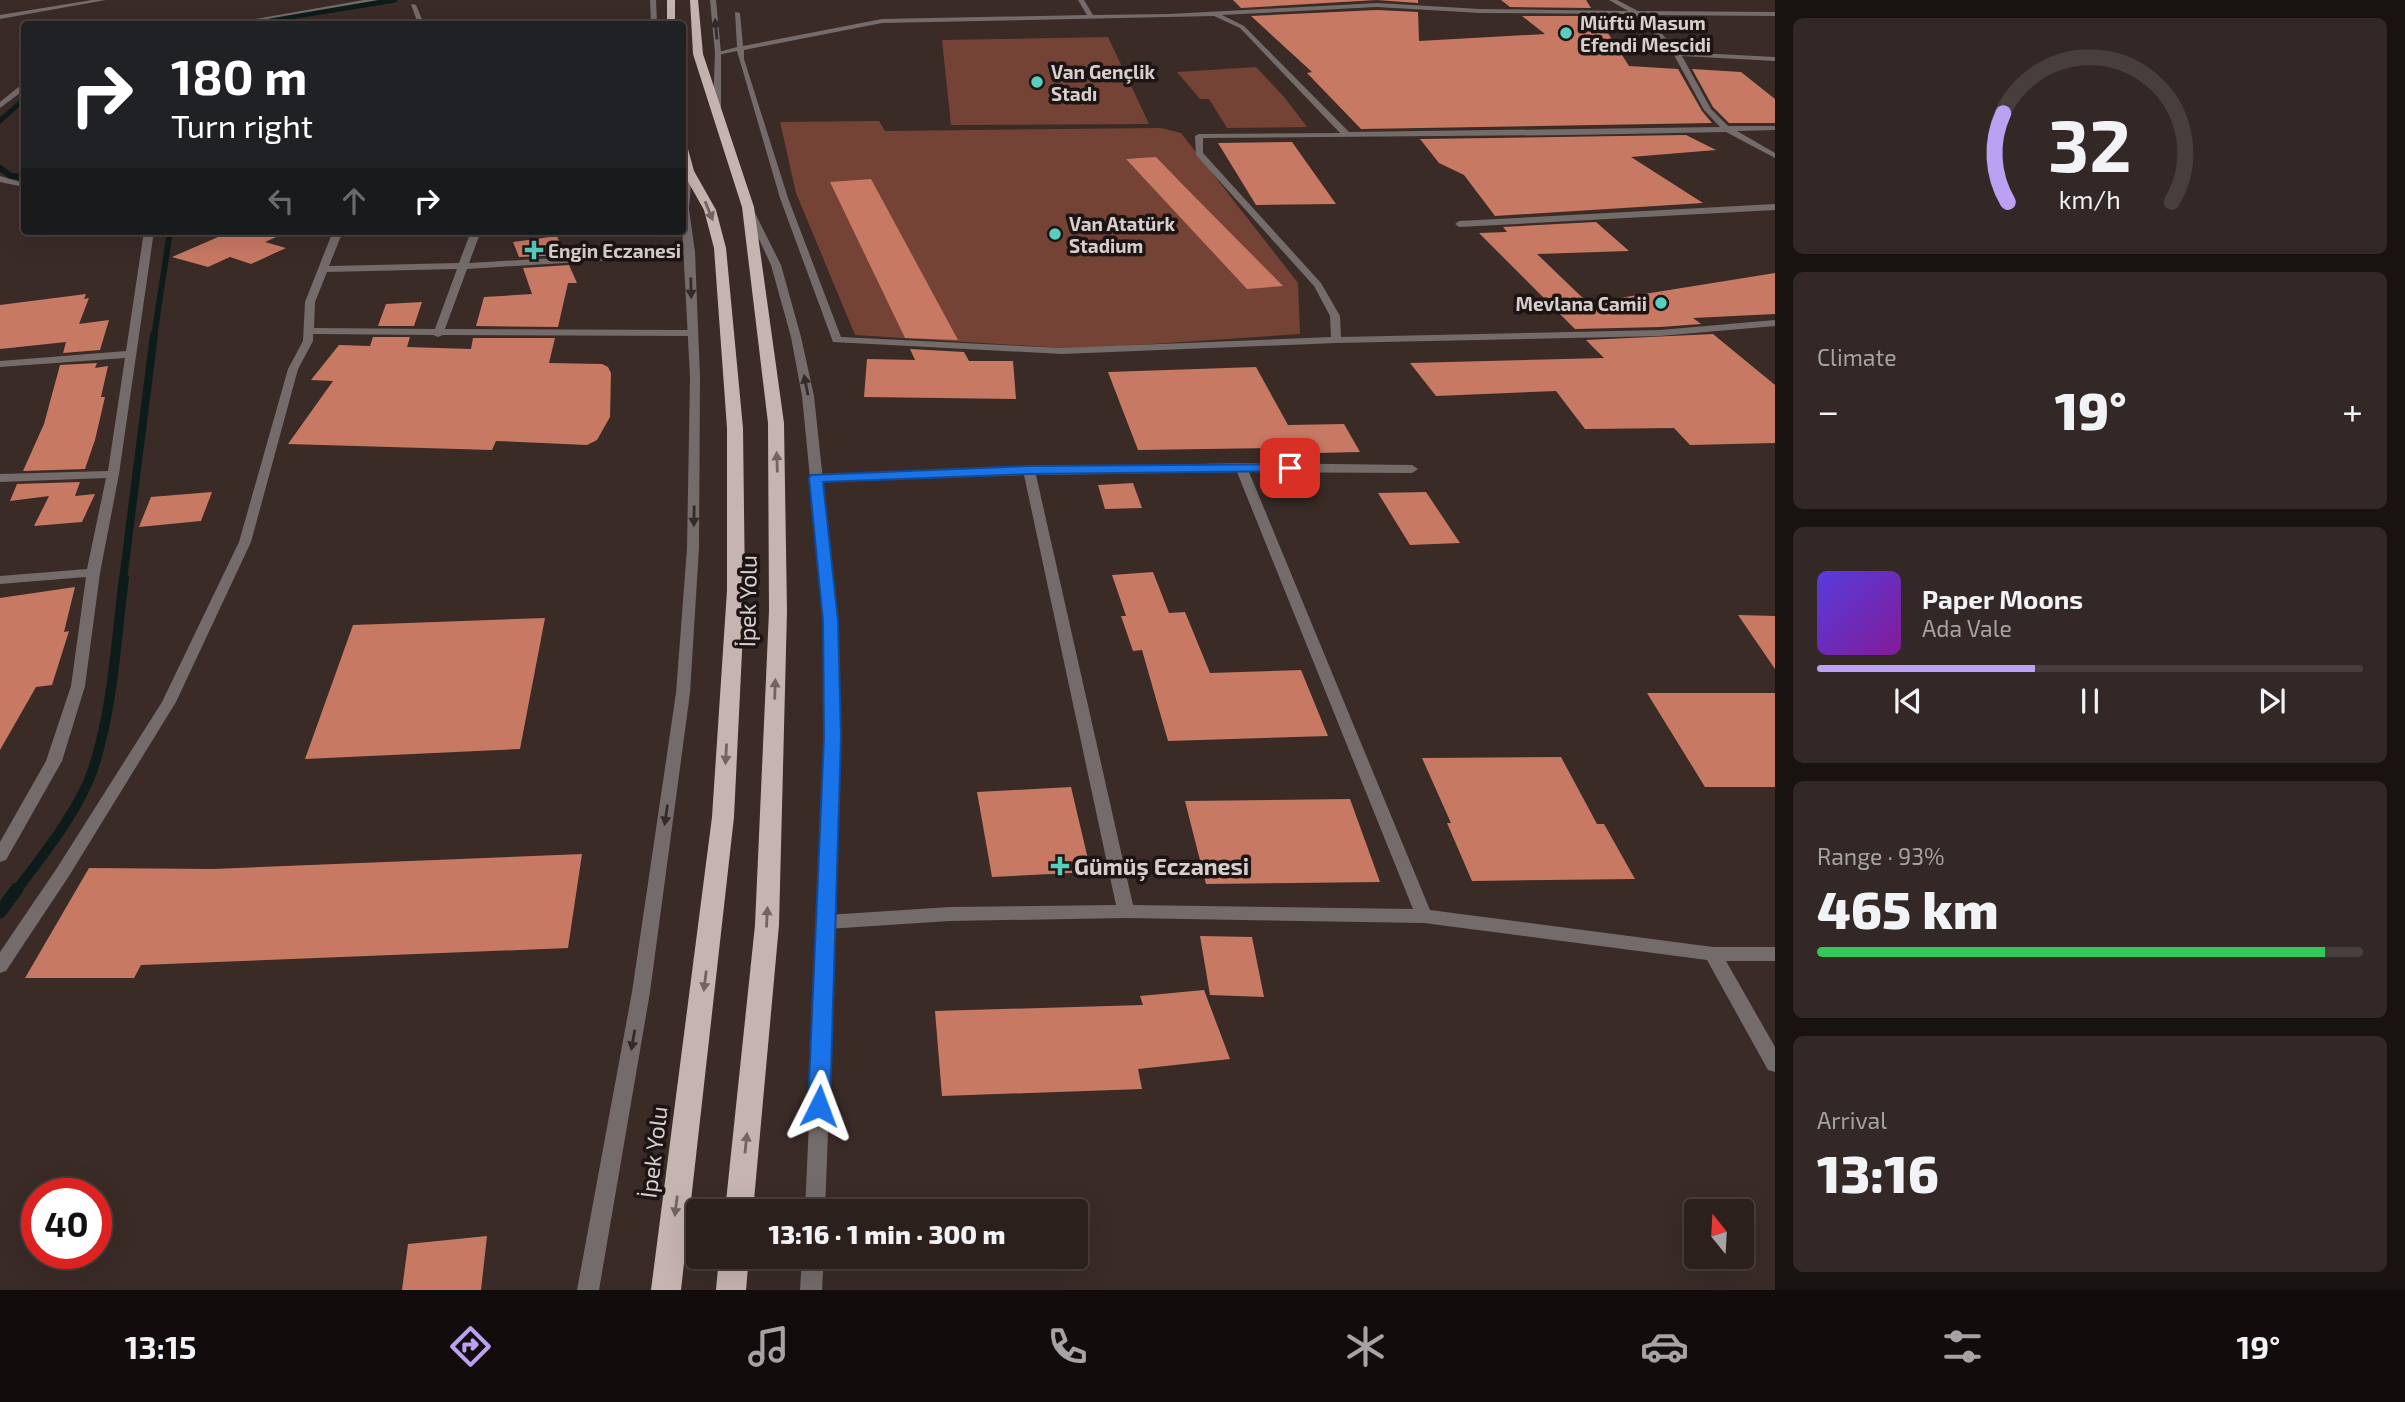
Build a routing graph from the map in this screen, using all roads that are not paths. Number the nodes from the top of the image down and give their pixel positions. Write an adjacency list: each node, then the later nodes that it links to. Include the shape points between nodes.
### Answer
1 (103, 0): 16 (street)
2 (375, 0): 18 (street)
3 (653, 0): 20 (street)
4 (671, 0): 21 (highway)
5 (694, 0): 30 (highway, İpek Yolu, via 698,54)
6 (713, 0): 23 (street, one-way to 6)
7 (1081, 0): 17 (street)
8 (1367, 0): 11 (street)
9 (1612, 0): 15 (street)
10 (413, 5): 19 (street)
11 (1377, 5): 13 (street); 15 (street)
12 (737, 13): 22 (street)
13 (1214, 14): 17 (street); 33 (street, via 1242,27)
14 (1775, 14): 15 (street)
15 (1641, 15): 24 (street)
16 (0, 17)
17 (1091, 17): 22 (street, via 882,21)
18 (247, 21)
19 (420, 21)
20 (654, 21)
21 (671, 21)
22 (740, 49): 23 (street); 52 (street, via 784,198 837,340 1062,351)
23 (718, 53): 30 (street)
24 (1676, 54): 25 (street); 31 (street, via 1708,110)
25 (1775, 59)
26 (21, 88): 27 (street)
27 (11, 89)
28 (21, 90): 29 (street)
29 (0, 106)
30 (717, 107): 38 (highway, İpek Yolu)
31 (1726, 128): 32 (street); 33 (street); 34 (street)
32 (1775, 128)
33 (1346, 134): 52 (street, via 1199,136 1199,153 1318,285 1335,316)
34 (1775, 156)
35 (686, 174): 76 (highway, İpek Yolu, one-way to 76, via 710,210 720,248 735,428 736,590 723,817)
36 (2, 182): 37 (street)
37 (21, 185)
38 (748, 207): 60 (street, one-way to 38, via 808,396 796,337 776,265); 71 (highway, İpek Yolu, one-way to 38, via 767,925 778,611 776,423)
39 (1775, 208): 41 (street)
40 (686, 218): 45 (street)
41 (1460, 224)
42 (148, 235): 53 (street)
43 (336, 235): 47 (street)
44 (474, 235): 46 (street)
45 (690, 252): 46 (street); 50 (street, one-way to 50)
46 (463, 265): 47 (street); 51 (street)
47 (322, 269): 49 (street, via 310,302)
48 (1775, 323): 52 (street, via 1646,333)
49 (310, 331): 51 (street); 69 (street, via 293,369 245,542 169,702)
50 (692, 333): 51 (street); 75 (street, one-way to 75, via 693,548 683,692 641,992)
51 (438, 334)
52 (1336, 340)
53 (131, 355): 54 (street); 58 (street)
54 (0, 364)
55 (1241, 467): 56 (street); 57 (street); 65 (street)
56 (1412, 469)
57 (1029, 470): 60 (street); 64 (street)
58 (113, 474): 59 (street); 61 (street)
59 (0, 478)
60 (816, 478): 66 (street, via 831,621)
61 (93, 573): 62 (street); 63 (street, via 78,687 54,761)
62 (0, 580)
63 (0, 856)
64 (1126, 911): 65 (street); 66 (street)
65 (1424, 916): 67 (street)
66 (827, 922): 72 (street)
67 (1713, 954): 68 (street); 70 (street)
68 (1775, 954)
69 (0, 966)
70 (1775, 1064)
71 (740, 1199)
72 (815, 1199)
73 (733, 1269): 77 (highway)
74 (812, 1269): 78 (street)
75 (589, 1290)
76 (666, 1290)
77 (731, 1290)
78 (811, 1290)

